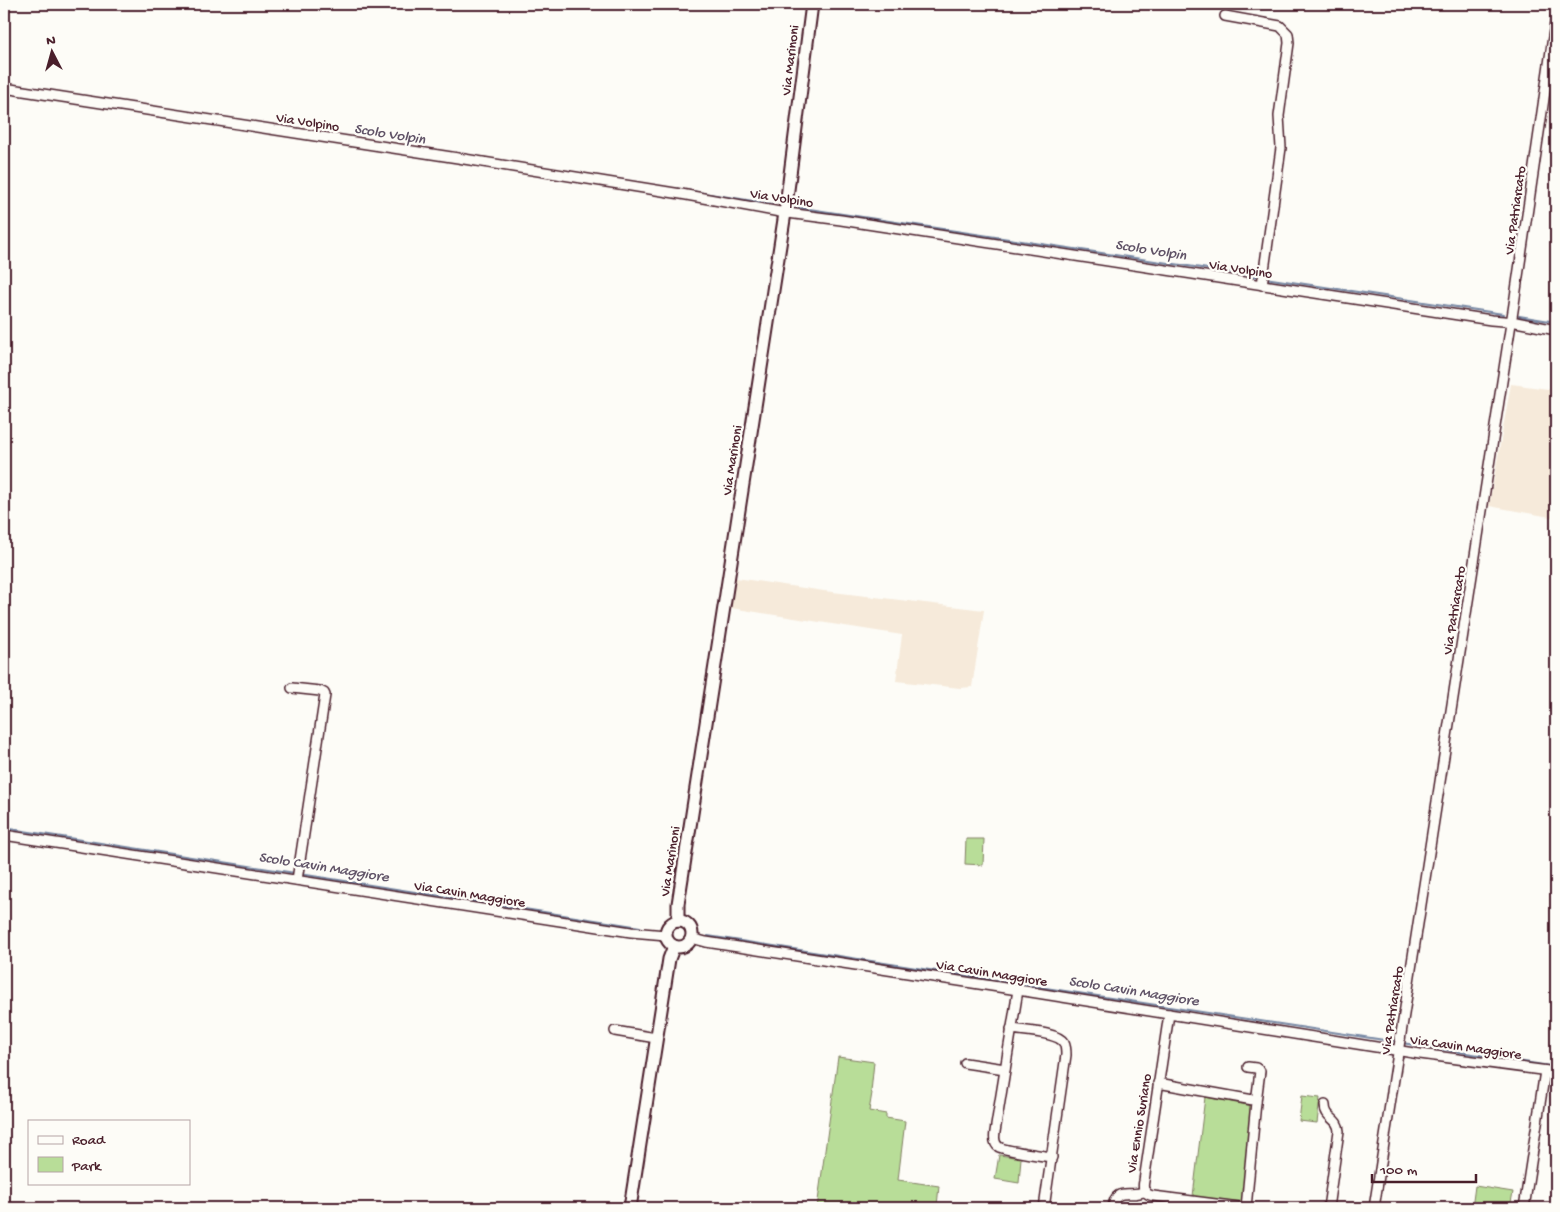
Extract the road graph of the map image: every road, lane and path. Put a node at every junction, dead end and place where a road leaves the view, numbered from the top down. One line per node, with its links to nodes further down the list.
1 (812, 4): 5 (main road, Via Marinoni)
2 (1225, 16): 6 (street)
3 (1556, 16): 7 (street, Via Patriarcato)
4 (4, 88): 5 (street, Via Volpino)
5 (785, 213): 6 (street, Via Volpino); 12 (main road, Via Marinoni)
6 (1262, 280): 7 (street, Via Volpino)
7 (1512, 322): 8 (street, Via Volpino); 21 (street, Via Patriarcato)
8 (1556, 330)
9 (292, 688): 11 (street)
10 (4, 835): 11 (street, Via Cavin Maggiore)
11 (298, 875): 13 (street, Via Cavin Maggiore)
12 (678, 921): 13 (main road); 14 (main road)
13 (666, 935): 15 (main road)
14 (691, 938): 15 (main road); 16 (street, Via Cavin Maggiore)
15 (674, 946): 20 (main road)
16 (1018, 990): 17 (street, Via Cavin Maggiore); 18 (street)
17 (1169, 1014): 21 (street, Via Cavin Maggiore); 27 (street, Via Ennio Suriano)
18 (1011, 1030): 24 (street); 30 (street)
19 (615, 1031): 20 (street)
20 (656, 1038): 32 (main road)
21 (1399, 1045): 25 (street, Via Cavin Maggiore); 37 (street, Via Patriarcato)
22 (965, 1063): 24 (street)
23 (1248, 1067): 28 (street)
24 (1005, 1069): 30 (street)
25 (1545, 1070): 26 (street, Via Cavin Maggiore); 38 (street)
26 (1556, 1072)
27 (1158, 1083): 28 (street); 31 (street, Via Ennio Suriano)
28 (1256, 1102): 35 (street)
29 (1326, 1105): 36 (street)
30 (1052, 1157): 33 (street)
31 (1145, 1192): 34 (street); 35 (street, Via Ennio Suriano)
32 (630, 1208)
33 (1044, 1208)
34 (1113, 1208)
35 (1247, 1208)
36 (1328, 1208)
37 (1374, 1208)
38 (1524, 1208)

